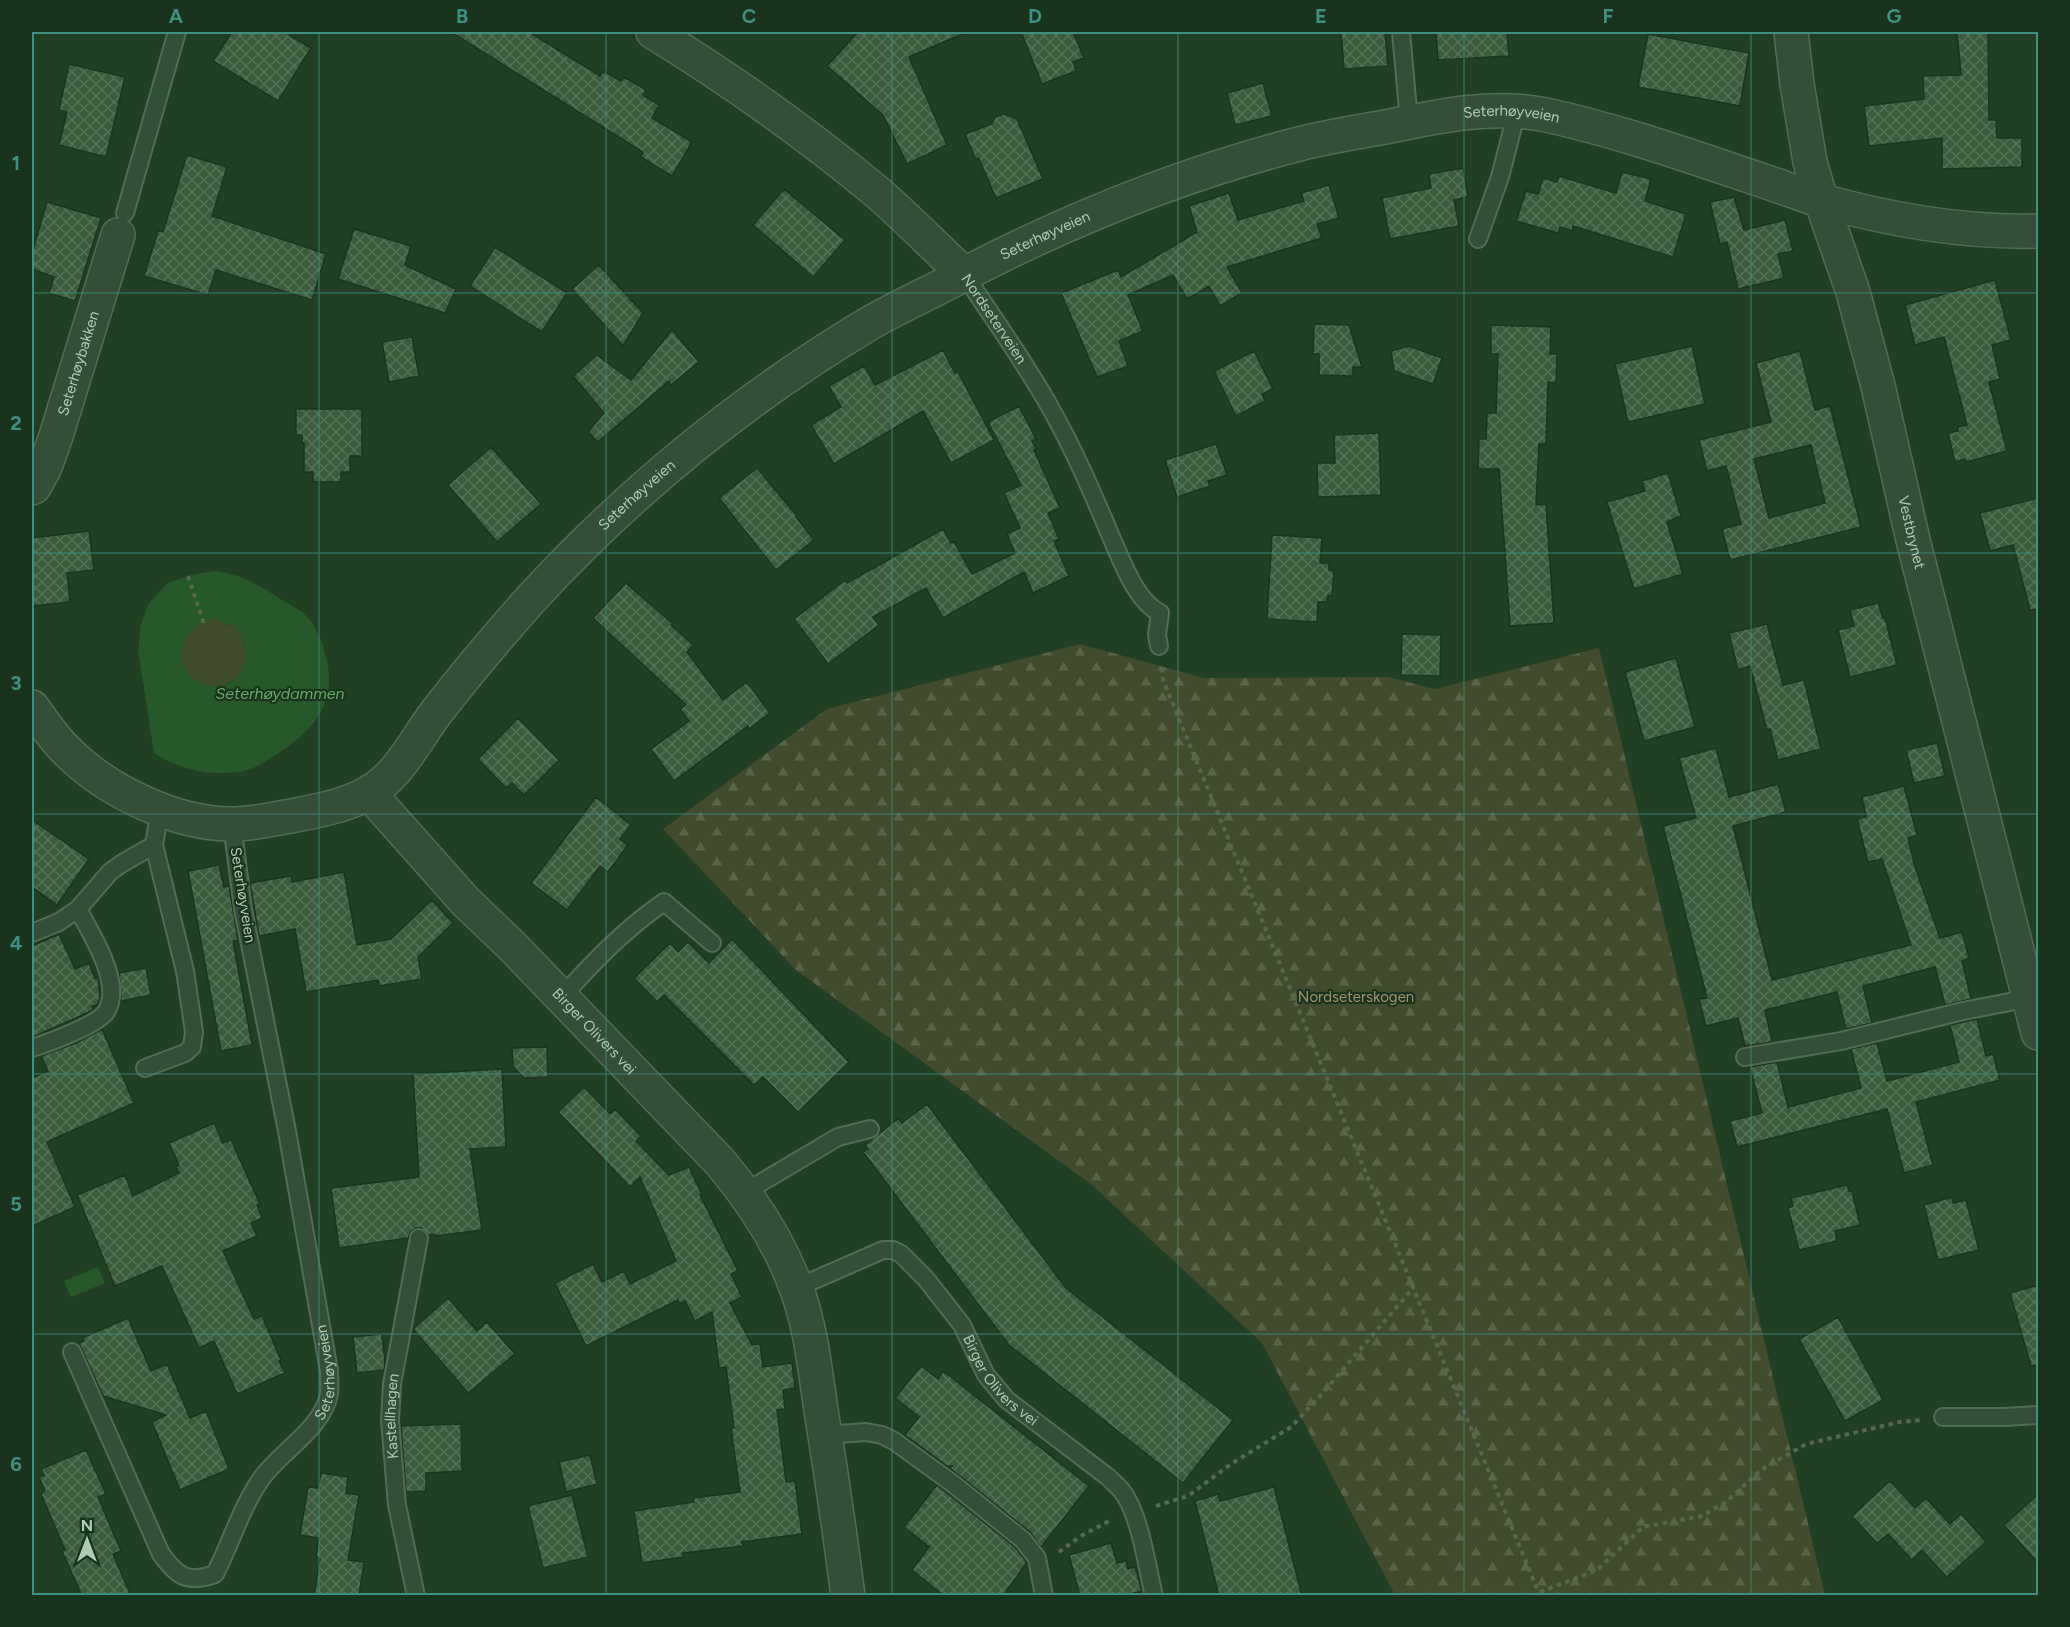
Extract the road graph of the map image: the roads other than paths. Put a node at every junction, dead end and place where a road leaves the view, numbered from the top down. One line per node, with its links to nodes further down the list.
1 (177, 32): 8 (lane, Seterhøybakken)
2 (653, 32): 11 (street, Nordseterveien)
3 (1401, 32): 6 (lane)
4 (1791, 32): 7 (street, Vestbrynet)
5 (1518, 111): 6 (street, Seterhøyveien); 7 (street, Seterhøyveien); 10 (lane)
6 (1409, 122): 11 (street, Seterhøyveien)
7 (1821, 200): 9 (street, Seterhøyveien); 23 (street, Vestbrynet)
8 (122, 224): 12 (street, Seterhøybakken)
9 (2038, 231)
10 (1478, 239)
11 (964, 274): 13 (lane, Nordseterveien); 15 (street, Seterhøyveien)
12 (32, 488)
13 (1159, 646)
14 (32, 707): 16 (street, Seterhøyveien)
15 (369, 793): 17 (street, Seterhøyveien); 22 (street, Birger Olivers vei)
16 (160, 810): 17 (street, Seterhøyveien); 18 (lane)
17 (232, 824): 32 (lane, Seterhøyveien)
18 (154, 845): 19 (lane); 27 (lane)
19 (78, 909): 20 (lane); 25 (lane)
20 (32, 933)
21 (712, 943): 22 (lane)
22 (562, 997): 29 (street, Birger Olivers vei)
23 (2030, 998): 24 (street, Vestbrynet); 26 (lane)
24 (2038, 1034)
25 (32, 1048)
26 (1745, 1057)
27 (145, 1068)
28 (870, 1129): 29 (lane)
29 (745, 1192): 31 (street, Birger Olivers vei)
30 (419, 1238): 36 (lane, Kastellhagen)
31 (796, 1288): 35 (street, Birger Olivers vei); 39 (lane, Birger Olivers vei)
32 (72, 1353)
33 (2038, 1415): 34 (lane)
34 (1943, 1417)
35 (825, 1435): 37 (street, Birger Olivers vei); 38 (lane)
36 (416, 1596)
37 (848, 1596)
38 (1044, 1596)
39 (1154, 1596)

